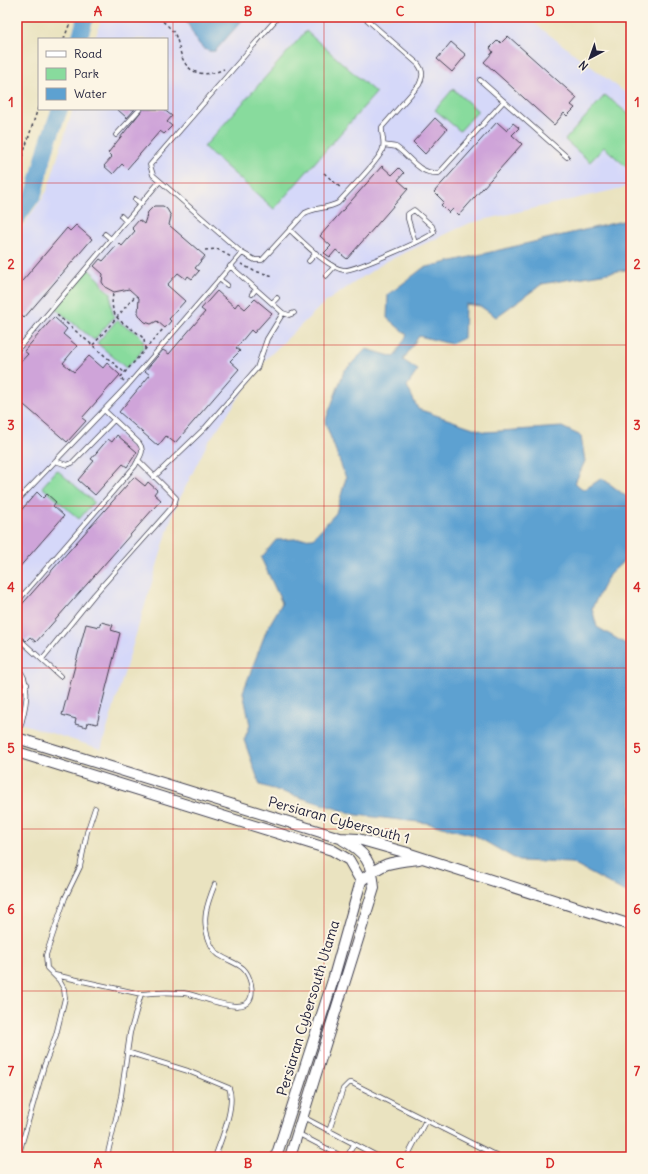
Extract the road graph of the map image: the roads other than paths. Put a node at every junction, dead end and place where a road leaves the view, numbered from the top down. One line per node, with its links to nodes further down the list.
1 (278, 17): 9 (lane)
2 (364, 17): 7 (lane)
3 (480, 80): 4 (lane)
4 (504, 101): 7 (lane); 8 (lane)
5 (139, 110): 6 (lane)
6 (116, 135)
7 (384, 145): 14 (lane)
8 (567, 157)
9 (160, 181): 11 (lane); 18 (lane)
10 (135, 199): 11 (lane)
11 (141, 204): 13 (lane)
12 (121, 216): 13 (lane)
13 (126, 221): 16 (lane)
14 (290, 230): 18 (lane); 19 (lane)
15 (105, 234): 16 (lane)
16 (111, 239): 32 (lane)
17 (415, 243): 17 (lane); 22 (lane)
18 (242, 252): 21 (lane)
19 (316, 252): 20 (lane); 22 (lane)
20 (309, 261)
21 (230, 266): 24 (lane); 26 (lane)
22 (334, 267): 23 (lane)
23 (326, 276)
24 (220, 279): 25 (lane); 33 (lane)
25 (227, 285)
26 (256, 289): 27 (lane); 29 (lane)
27 (252, 294)
28 (277, 298): 29 (lane)
29 (272, 303): 30 (lane)
30 (283, 313): 31 (lane); 37 (lane)
31 (294, 313)
32 (17, 350)
33 (104, 410): 34 (lane); 36 (lane)
34 (114, 420): 35 (lane); 36 (lane)
35 (138, 460): 37 (lane); 39 (lane)
36 (55, 461): 38 (lane)
37 (154, 477): 41 (lane)
38 (17, 501)
39 (17, 602)
40 (17, 637): 41 (lane)
41 (42, 659): 43 (lane)
42 (17, 667): 44 (lane)
43 (60, 676)
44 (27, 684): 45 (lane); 46 (lane)
45 (17, 695)
46 (17, 738): 49 (street, Persiaran Cybersouth 1)
47 (17, 752): 52 (street, Persiaran Cybersouth 1)
48 (95, 808): 55 (lane)
49 (340, 838): 50 (street, Persiaran Cybersouth 1); 51 (street)
50 (421, 858): 51 (street); 54 (street, Persiaran Cybersouth 1)
51 (373, 871): 52 (street); 58 (street, Persiaran Cybersouth Utama)
52 (361, 881): 66 (street, Persiaran Cybersouth Utama)
53 (215, 884): 56 (lane)
54 (631, 924)
55 (53, 974): 56 (lane); 63 (lane)
56 (141, 994): 57 (lane)
57 (127, 1052): 64 (lane); 65 (lane)
58 (303, 1117): 60 (lane); 61 (street, Persiaran Cybersouth Utama)
59 (426, 1120): 60 (lane); 71 (lane); 72 (lane)
60 (329, 1131): 62 (lane)
61 (298, 1133): 67 (street, Persiaran Cybersouth Utama); 68 (lane)
62 (354, 1144): 69 (lane); 70 (lane)
63 (18, 1157)
64 (106, 1157)
65 (215, 1157)
66 (276, 1157)
67 (290, 1157)
68 (342, 1157)
69 (347, 1157)
70 (379, 1157)
71 (407, 1157)
72 (499, 1157)

